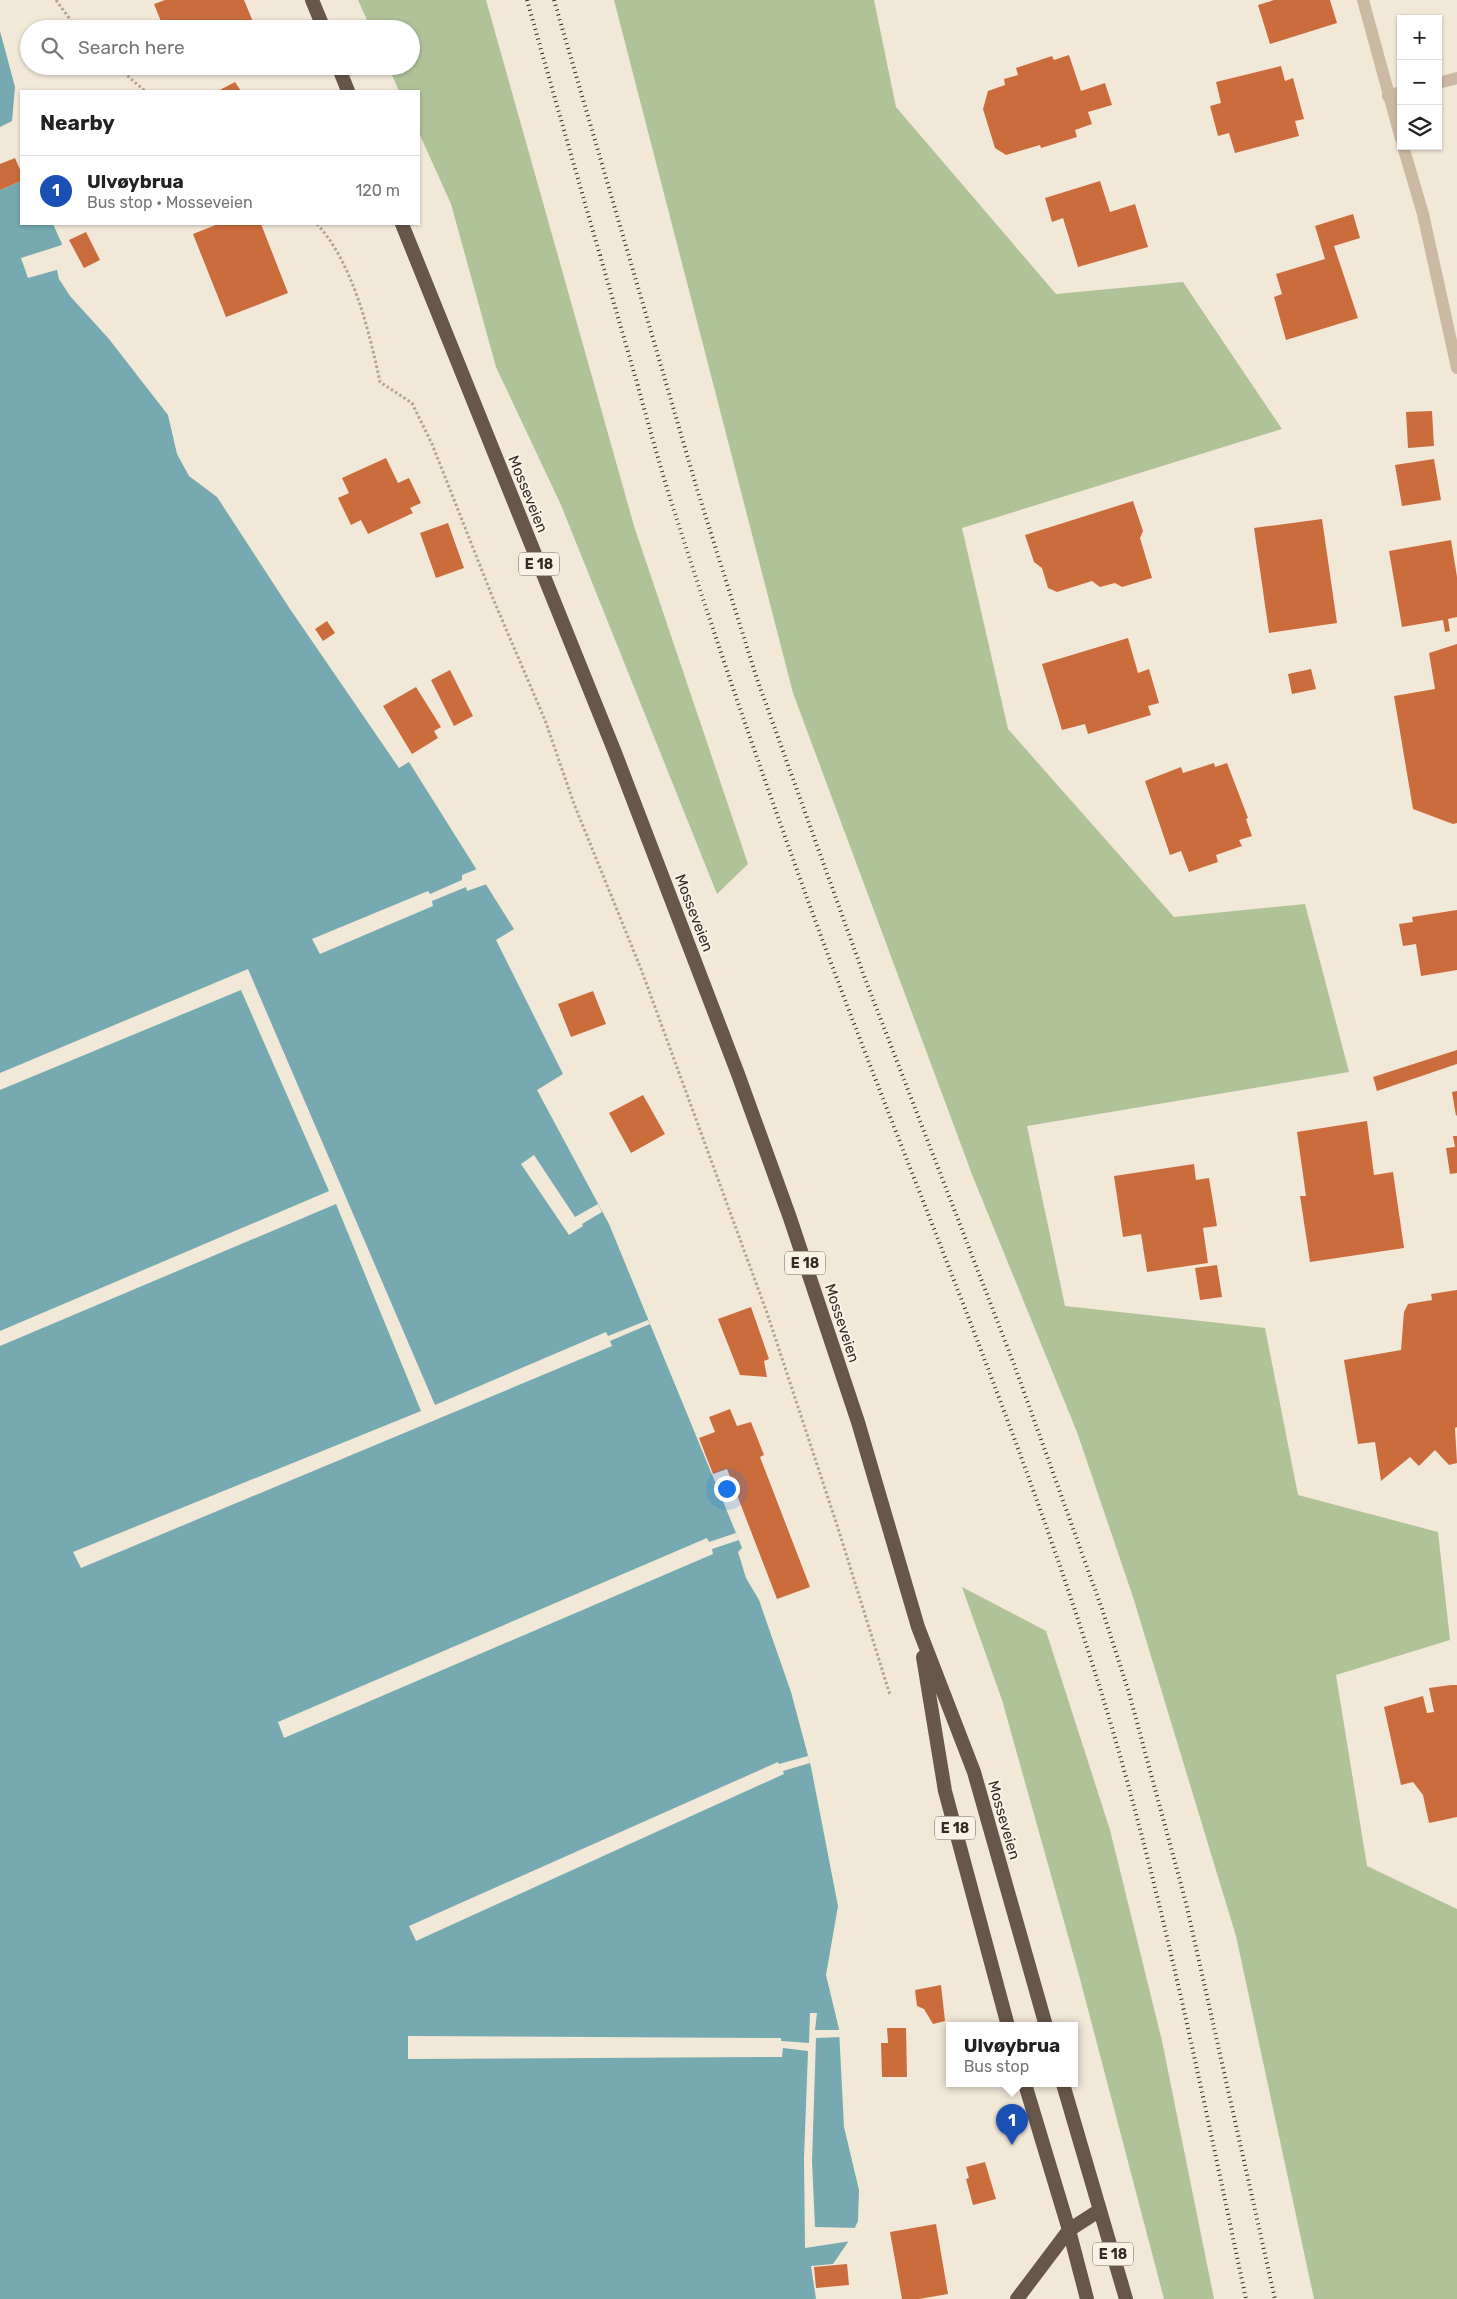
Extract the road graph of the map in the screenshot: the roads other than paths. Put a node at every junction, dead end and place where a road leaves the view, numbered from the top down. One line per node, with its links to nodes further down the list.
1 (312, 0): 3 (highway)
2 (1363, 0): 9 (street)
3 (320, 20)
4 (342, 75): 7 (highway)
5 (1457, 78): 6 (street)
6 (1442, 82)
7 (348, 90)
8 (1397, 93): 9 (street)
9 (1388, 96): 10 (street)
10 (1397, 126)
11 (1404, 150): 13 (street)
12 (402, 225): 14 (highway, Mosseveien / E 18)
13 (1457, 368)
14 (918, 1627): 15 (highway, Mosseveien / E 18); 16 (highway, Mosseveien / E 18)
15 (1007, 2022)
16 (1045, 2022)
17 (1026, 2087): 20 (highway, E 18)
18 (1063, 2087): 19 (highway, E 18)
19 (1100, 2210): 20 (highway); 23 (highway, E 18)
20 (1069, 2230): 21 (highway); 22 (highway, E 18)
21 (1017, 2299)
22 (1087, 2299)
23 (1126, 2299)

